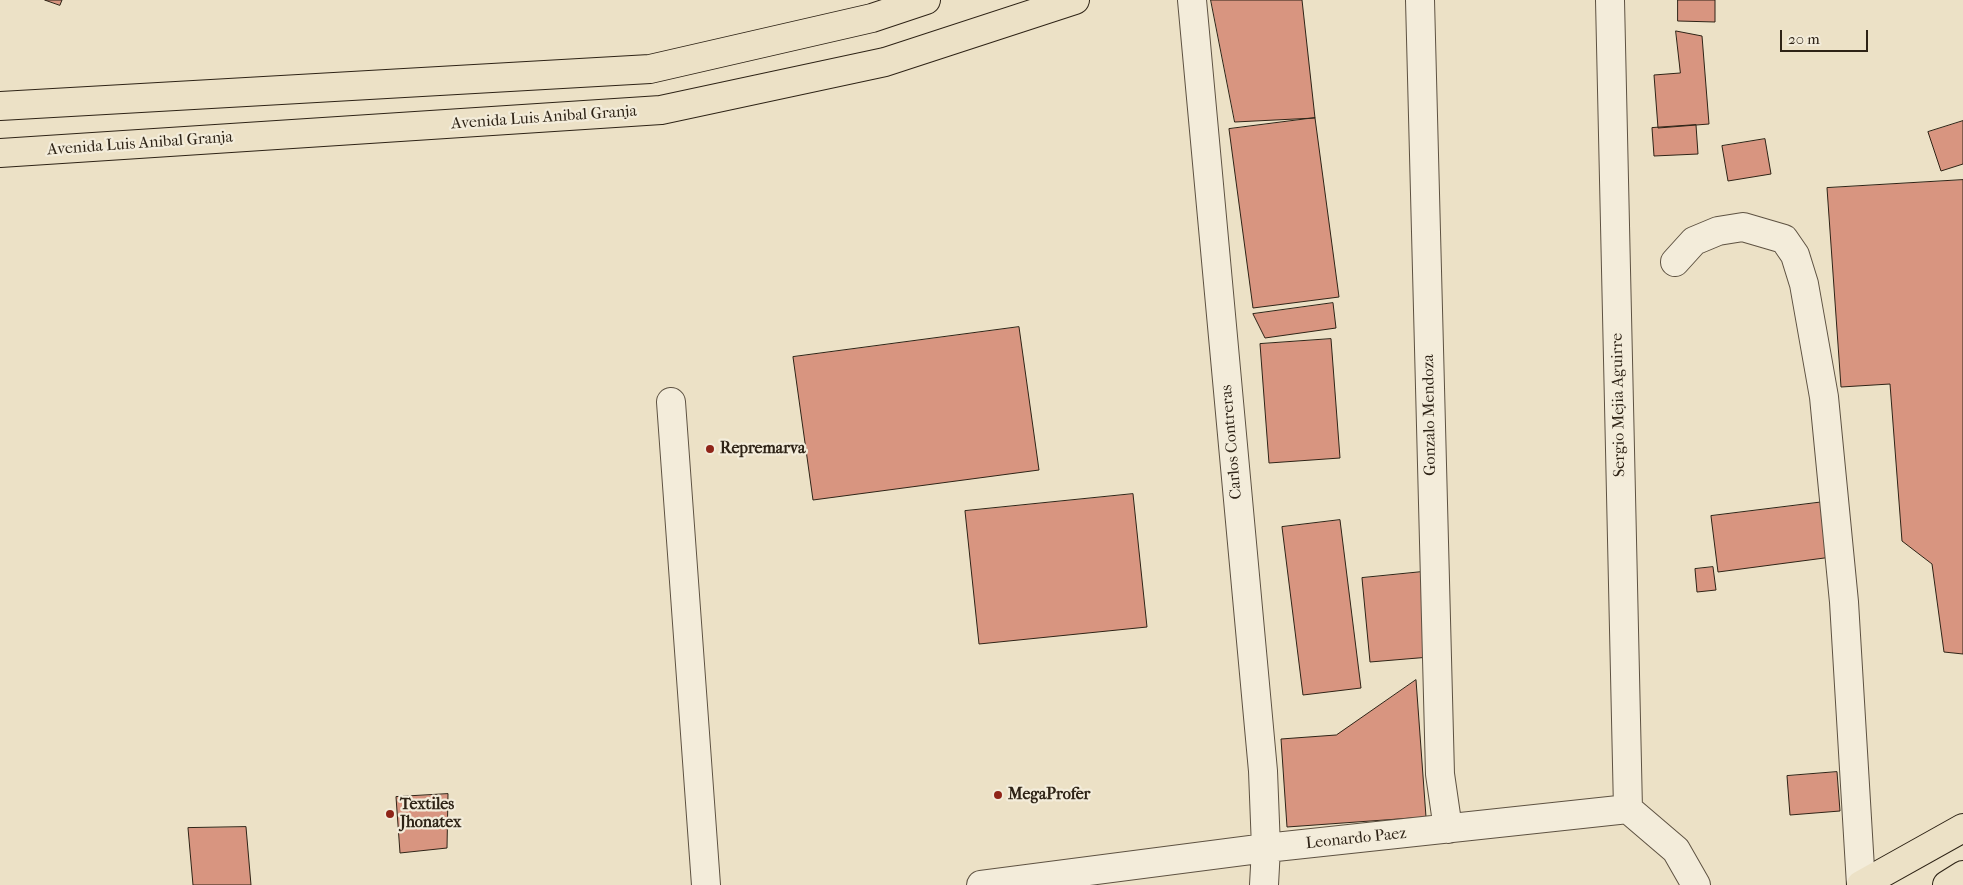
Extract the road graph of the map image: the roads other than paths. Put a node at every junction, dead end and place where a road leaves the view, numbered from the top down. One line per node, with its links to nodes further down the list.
1 (926, 0): 6 (main road)
2 (1075, 0): 7 (main road, Avenida Luis Anibal Granja)
3 (1192, 0): 13 (street, Carlos Contreras)
4 (1420, 0): 12 (street, Gonzalo Mendoza)
5 (1610, 0): 10 (street, Sergio Mejia Aguirre)
6 (0, 106)
7 (0, 153)
8 (1675, 262): 19 (street)
9 (671, 402): 15 (street)
10 (1628, 809): 12 (street, Leonardo Paez); 18 (street)
11 (1963, 828): 19 (main road)
12 (1448, 829): 13 (street, Leonardo Paez)
13 (1266, 848): 16 (street, Leonardo Paez); 17 (street, Carlos Contreras)
14 (1963, 875): 20 (main road)
15 (706, 885)
16 (981, 885)
17 (1264, 885)
18 (1696, 885)
19 (1861, 885)
20 (1947, 885)

